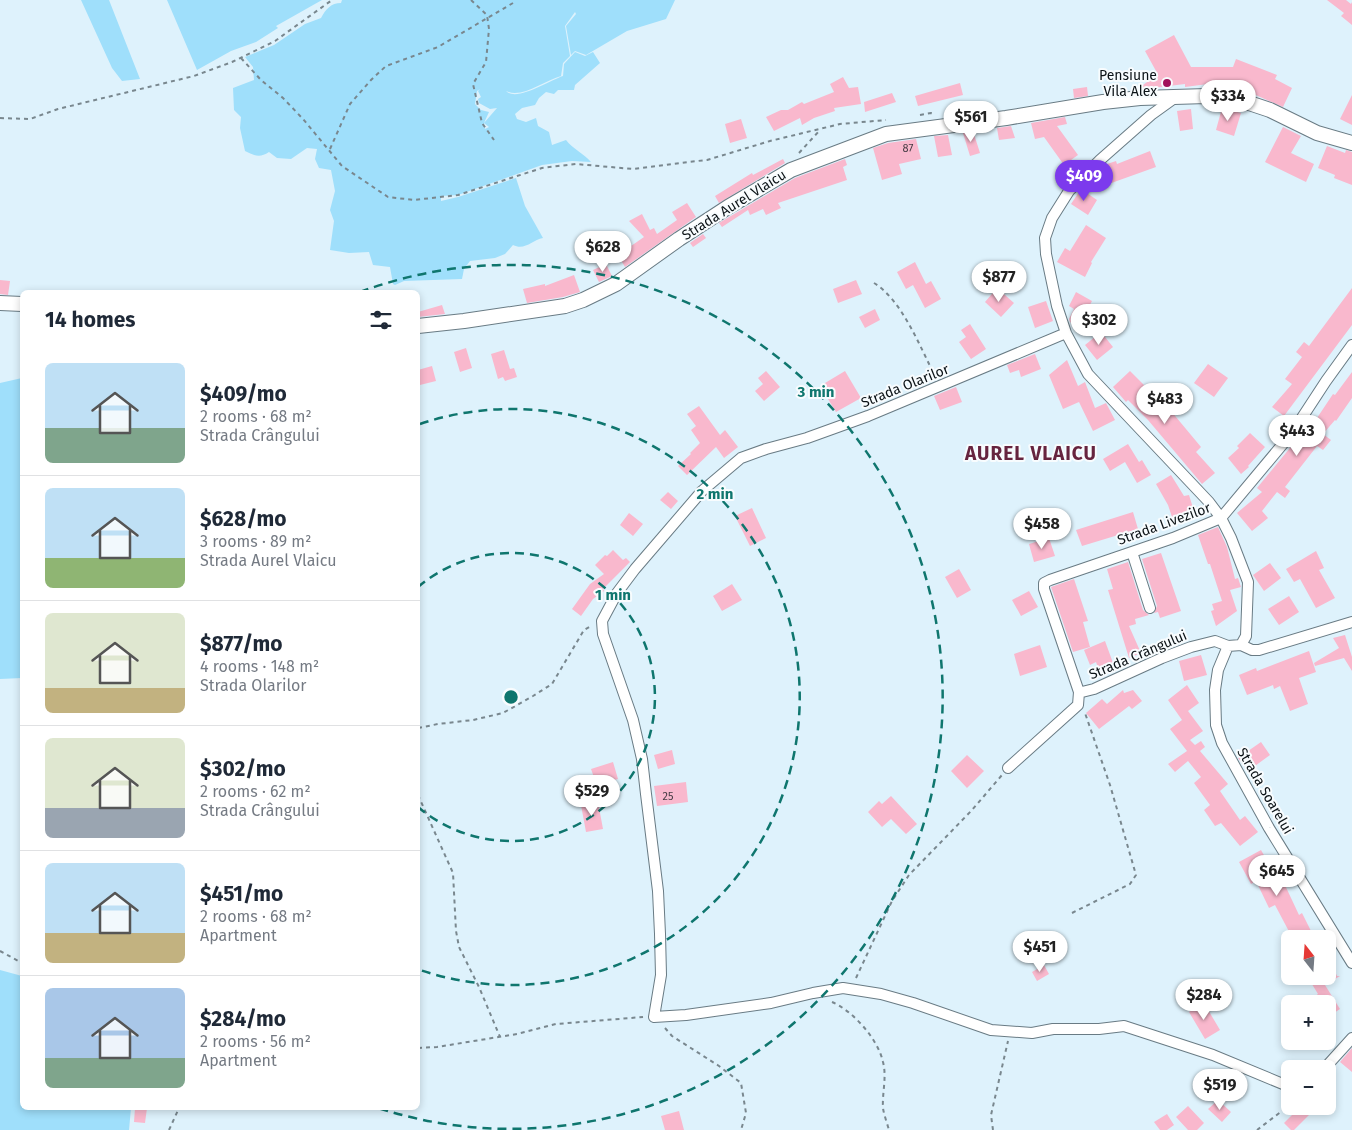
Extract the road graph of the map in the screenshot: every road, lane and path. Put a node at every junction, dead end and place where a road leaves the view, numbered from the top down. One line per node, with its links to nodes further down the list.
1 (332, 0): 5 (path)
2 (471, 0): 4 (path)
3 (513, 3): 4 (path)
4 (488, 18): 10 (path); 12 (path)
5 (241, 58): 7 (path); 12 (path)
6 (1176, 97): 11 (street, Strada Aurel Vlaicu); 17 (street, Strada Aurel Vlaicu); 18 (street)
7 (0, 118)
8 (892, 120): 9 (path)
9 (820, 130): 12 (path); 13 (path)
10 (494, 140)
11 (1352, 143)
12 (330, 149)
13 (798, 154)
14 (874, 283): 20 (path)
15 (0, 303): 16 (street)
16 (20, 304)
17 (420, 326)
18 (1066, 333): 20 (street, Strada Olarilor); 21 (street)
19 (1352, 345): 21 (street, Strada Livezilor)
20 (940, 386): 24 (street, Strada Olarilor)
21 (1221, 518): 22 (street, Strada Livezilor); 26 (street)
22 (1132, 552): 23 (street); 28 (street, Strada Livezilor)
23 (1150, 608)
24 (602, 621): 29 (path); 38 (street)
25 (1352, 622): 26 (street, Strada Crângului)
26 (1242, 645): 27 (street, Strada Crângului)
27 (1228, 646): 28 (street, Strada Crângului); 35 (street, Strada Soarelui)
28 (1077, 690): 30 (street); 32 (path)
29 (420, 728)
30 (1008, 768): 36 (path)
31 (420, 799): 40 (path)
32 (1072, 913)
33 (0, 950): 34 (path)
34 (20, 962)
35 (1352, 963)
36 (843, 988): 37 (street); 39 (street)
37 (813, 993): 38 (street); 49 (path)
38 (654, 1016): 40 (path); 48 (path)
39 (1010, 1032): 44 (street); 50 (path)
40 (500, 1037): 42 (path)
41 (1352, 1038): 43 (street)
42 (420, 1048)
43 (1332, 1060)
44 (1281, 1083)
45 (178, 1110): 47 (path)
46 (1281, 1112): 51 (path)
47 (169, 1130)
48 (740, 1130)
49 (889, 1130)
50 (993, 1130)
51 (1257, 1130)

